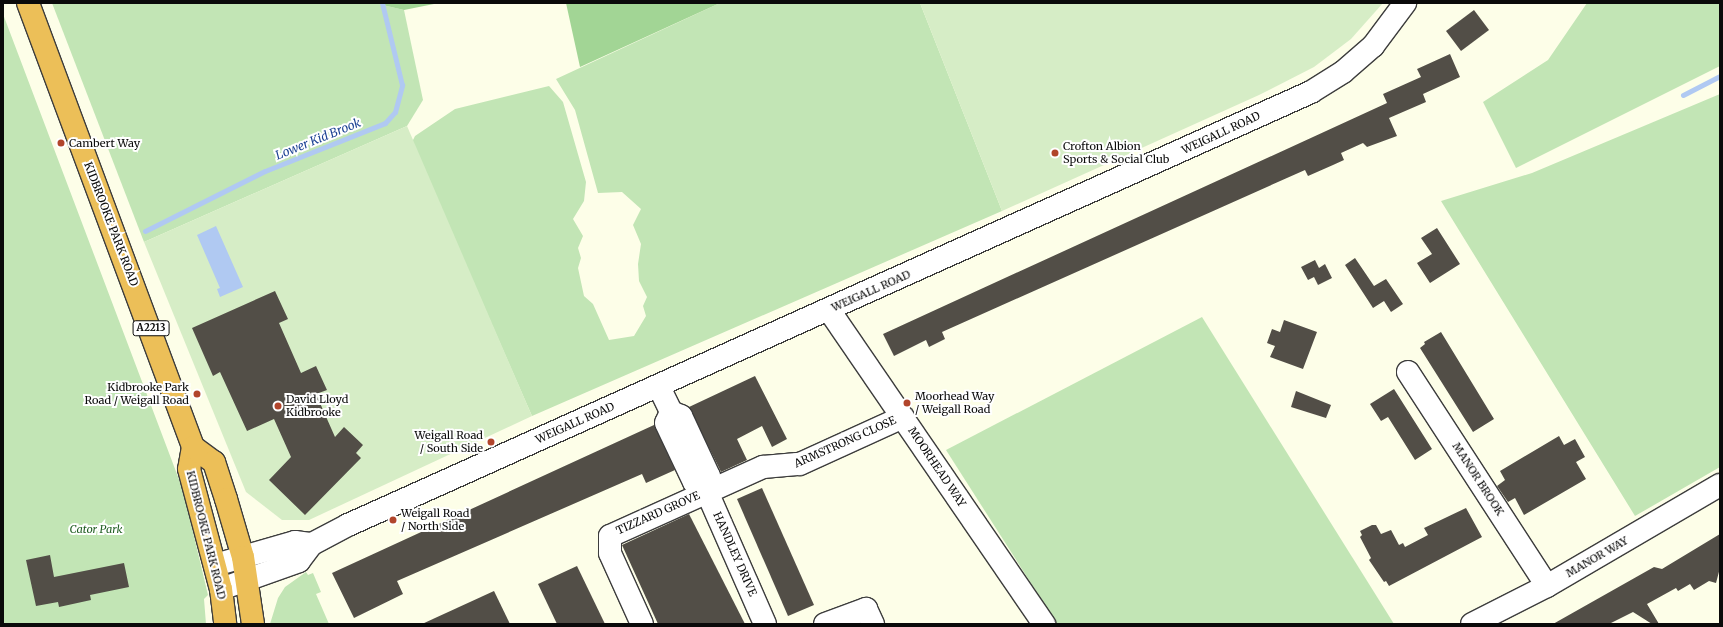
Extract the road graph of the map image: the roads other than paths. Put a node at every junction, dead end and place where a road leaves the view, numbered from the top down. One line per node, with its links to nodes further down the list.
1 (28, 3): 7 (highway, KIDBROOKE PARK ROAD / A2213)
2 (1405, 3): 3 (street, WEIGALL ROAD)
3 (829, 310): 5 (street, WEIGALL ROAD); 6 (street, MOORHEAD WAY)
4 (1408, 372): 14 (street, MANOR BROOK)
5 (659, 387): 9 (street, HANDLEY DRIVE); 10 (street, WEIGALL ROAD)
6 (903, 417): 9 (street, ARMSTRONG CLOSE); 22 (street, MOORHEAD WAY)
7 (193, 447): 11 (highway, KIDBROOKE PARK ROAD); 12 (highway, KIDBROOKE PARK ROAD)
8 (1720, 485): 14 (street, MANOR WAY)
9 (706, 488): 19 (street, TIZZARD GROVE); 20 (street, HANDLEY DRIVE)
10 (312, 544): 11 (street, WEIGALL ROAD); 13 (street)
11 (242, 558): 12 (street, WEIGALL ROAD); 13 (highway, KIDBROOKE PARK ROAD)
12 (215, 565): 15 (highway, KIDBROOKE PARK ROAD)
13 (247, 582): 15 (street); 18 (highway, KIDBROOKE PARK ROAD)
14 (1548, 586): 23 (street, MANOR WAY)
15 (221, 589): 17 (highway, KIDBROOKE PARK ROAD)
16 (869, 616): 21 (street)
17 (225, 624)
18 (253, 624)
19 (642, 624)
20 (766, 624)
21 (825, 624)
22 (1044, 624)
23 (1472, 624)

